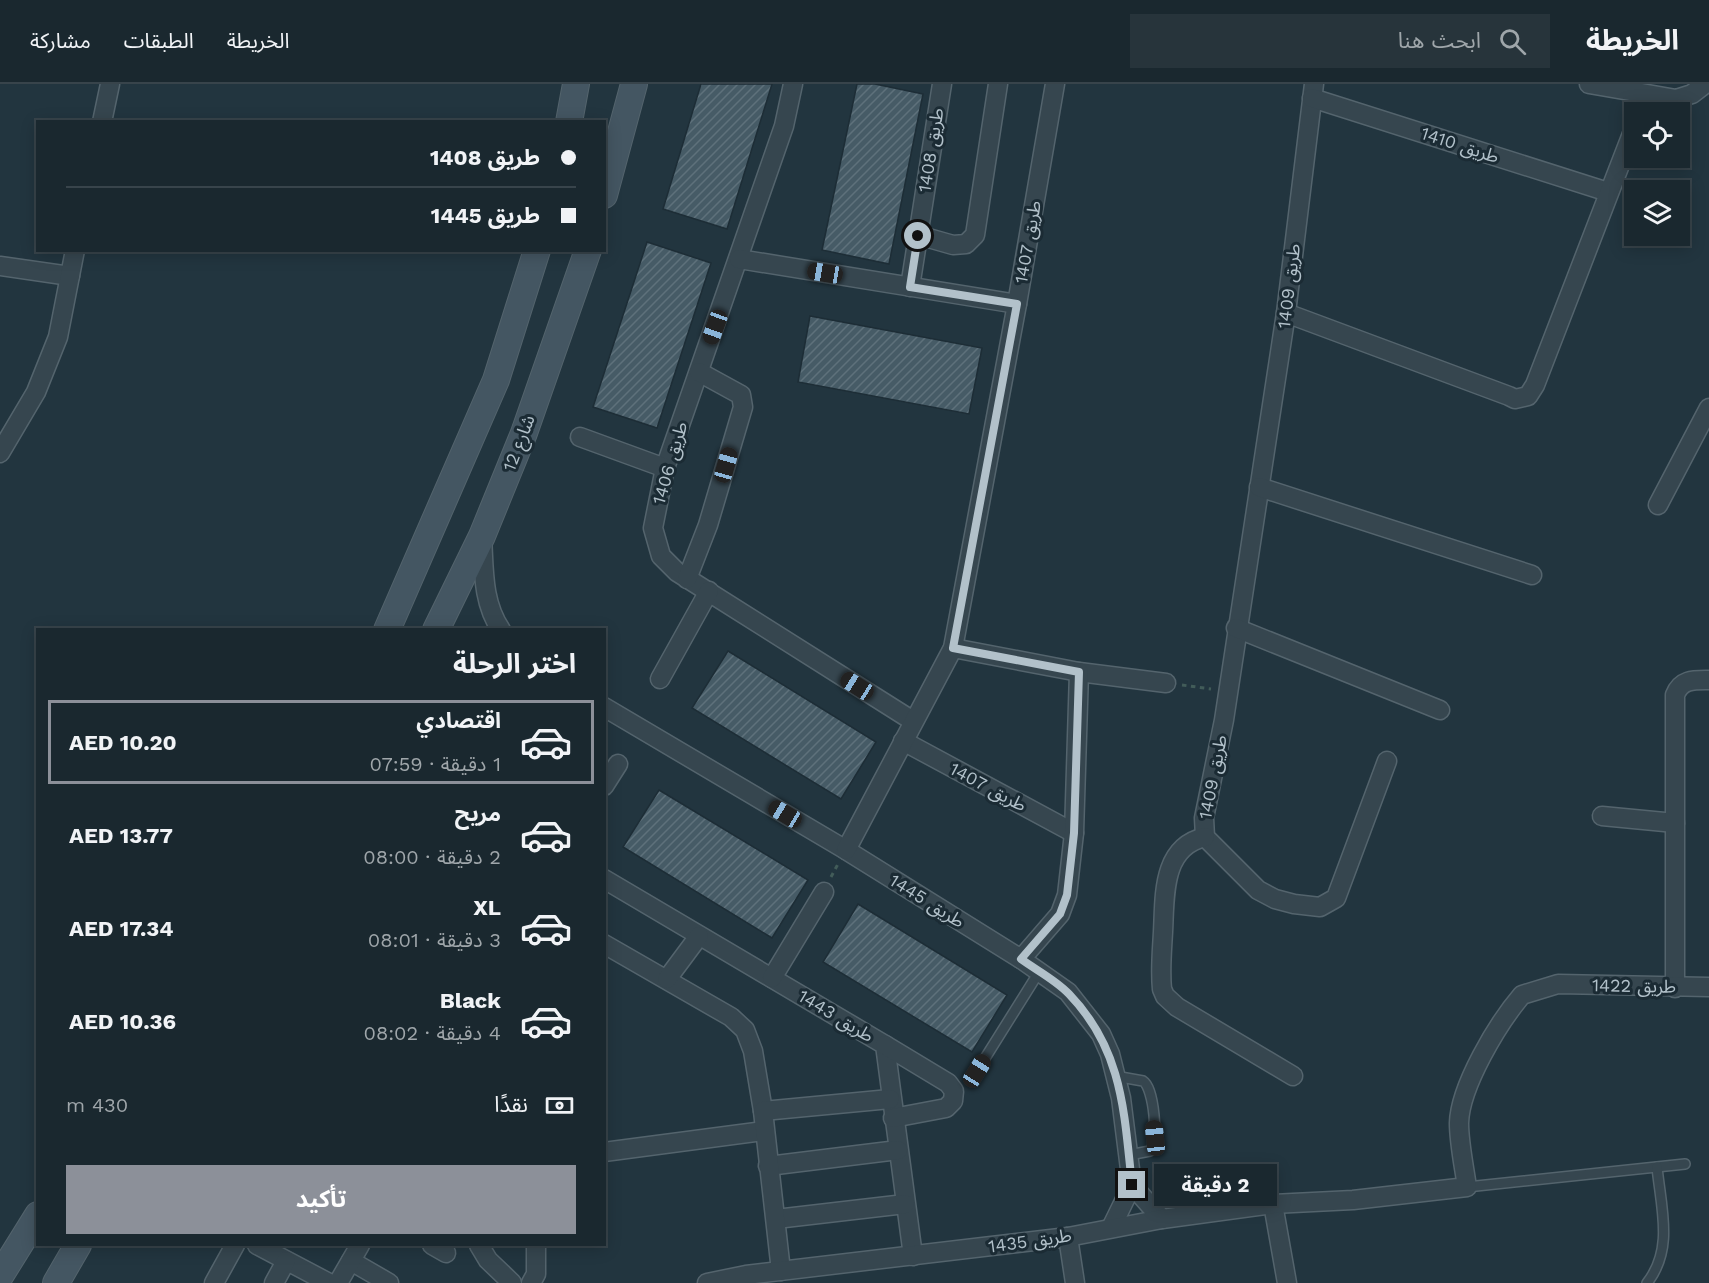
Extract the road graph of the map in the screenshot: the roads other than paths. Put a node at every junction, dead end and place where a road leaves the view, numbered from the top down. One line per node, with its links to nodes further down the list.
1 (110, 84): 13 (street)
2 (576, 84): 14 (street)
3 (634, 84): 16 (street)
4 (793, 84): 22 (street, طريق 1406)
5 (942, 84): 18 (street, طريق 1408)
6 (998, 84): 18 (street)
7 (1055, 84): 26 (street, طريق 1407)
8 (1589, 84): 11 (street)
9 (1705, 84): 12 (street)
10 (1313, 91): 17 (street, طريق 1410); 27 (street, طريق 1409)
11 (1638, 102)
12 (1657, 102)
13 (102, 120)
14 (569, 120)
15 (1624, 153): 17 (street)
16 (606, 188)
17 (1608, 192): 27 (street)
18 (918, 236): 25 (street, طريق 1408)
19 (75, 252): 24 (street)
20 (536, 252): 39 (street)
21 (587, 252): 35 (street, شارع 12)
22 (739, 259): 25 (street); 28 (street, طريق 1406)
23 (0, 266): 24 (street)
24 (70, 276): 31 (street)
25 (910, 287): 26 (street)
26 (1017, 304): 43 (street, طريق 1407)
27 (1286, 313): 33 (street, طريق 1409)
28 (699, 372): 32 (street, طريق 1406); 37 (street)
29 (1709, 408): 34 (street)
30 (580, 437): 32 (street)
31 (0, 453)
32 (665, 468): 37 (street, طريق 1406)
33 (1259, 487): 36 (street); 42 (street, طريق 1409)
34 (1659, 504)
35 (482, 536): 40 (street, شارع 12); 41 (street)
36 (1532, 575)
37 (687, 579): 38 (street, طريق 1406)
38 (709, 591): 45 (street); 50 (street, طريق 1406)
39 (388, 628)
40 (437, 628)
41 (500, 628)
42 (1236, 628): 49 (street); 58 (street, طريق 1409)
43 (953, 648): 44 (street); 50 (street, طريق 1407)
44 (1079, 672): 47 (street); 57 (street)
45 (660, 679)
46 (1709, 680): 56 (street)
47 (1166, 683)
48 (606, 708): 59 (street, طريق 1445)
49 (1440, 710)
50 (913, 721): 51 (street, طريق 1407)
51 (903, 741): 57 (street, طريق 1407); 59 (street, طريق 1407)
52 (1387, 761): 58 (street, طريق 1409)
53 (618, 764): 54 (street)
54 (606, 783)
55 (1602, 816): 56 (street)
56 (1675, 823): 69 (street)
57 (1074, 833): 64 (street)
58 (1205, 837): 73 (street)
59 (846, 850): 64 (street, طريق 1445)
60 (606, 880): 62 (street, طريق 1443)
61 (824, 892): 66 (street)
62 (699, 936): 66 (street, طريق 1443); 67 (street)
63 (606, 946): 67 (street)
64 (1021, 959): 65 (street, طريق 1445)
65 (1039, 972): 71 (lane); 72 (street, طريق 1445)
66 (772, 978): 70 (street, طريق 1443)
67 (667, 980): 75 (street)
68 (1709, 987): 69 (street, طريق 1422)
69 (1675, 988): 85 (street, طريق 1422)
70 (885, 1045): 74 (street, طريق 1443); 76 (street)
71 (977, 1071)
72 (1115, 1076): 80 (street, طريق 1445); 80 (lane)
73 (1293, 1076)
74 (891, 1099): 75 (street); 76 (street, طريق 1443)
75 (763, 1112): 77 (street)
76 (893, 1118): 78 (street, طريق 1443)
77 (764, 1131): 79 (street); 82 (street)
78 (898, 1150): 82 (street); 86 (street, طريق 1443)
79 (606, 1152)
80 (1129, 1155): 84 (street, طريق 1445)
81 (1685, 1164): 83 (lane)
82 (768, 1166): 89 (street)
83 (1657, 1167): 85 (lane); 114 (lane)
84 (1132, 1185): 90 (street); 91 (street)
85 (1467, 1187): 87 (street, طريق 1435)
86 (905, 1204): 89 (street); 99 (street, طريق 1443)
87 (1273, 1204): 90 (street, طريق 1435); 113 (street)
88 (36, 1218): 102 (street)
89 (776, 1219): 101 (street)
90 (1162, 1219): 91 (street, طريق 1435)
91 (1111, 1228): 92 (street, طريق 1435)
92 (1068, 1237): 99 (street, طريق 1435); 112 (street)
93 (77, 1246): 103 (street)
94 (234, 1246): 104 (street)
95 (259, 1246): 100 (street)
96 (480, 1246): 109 (street)
97 (536, 1246): 110 (street)
98 (356, 1253): 107 (street); 108 (street)
99 (913, 1256): 101 (street, طريق 1435)
100 (286, 1261): 105 (street); 106 (street)
101 (781, 1271): 111 (street, طريق 1435)
102 (0, 1276)
103 (56, 1283)
104 (214, 1283)
105 (274, 1283)
106 (329, 1283)
107 (338, 1283)
108 (389, 1283)
109 (512, 1283)
110 (531, 1283)
111 (707, 1283)
112 (1075, 1283)
113 (1287, 1283)
114 (1647, 1283)

